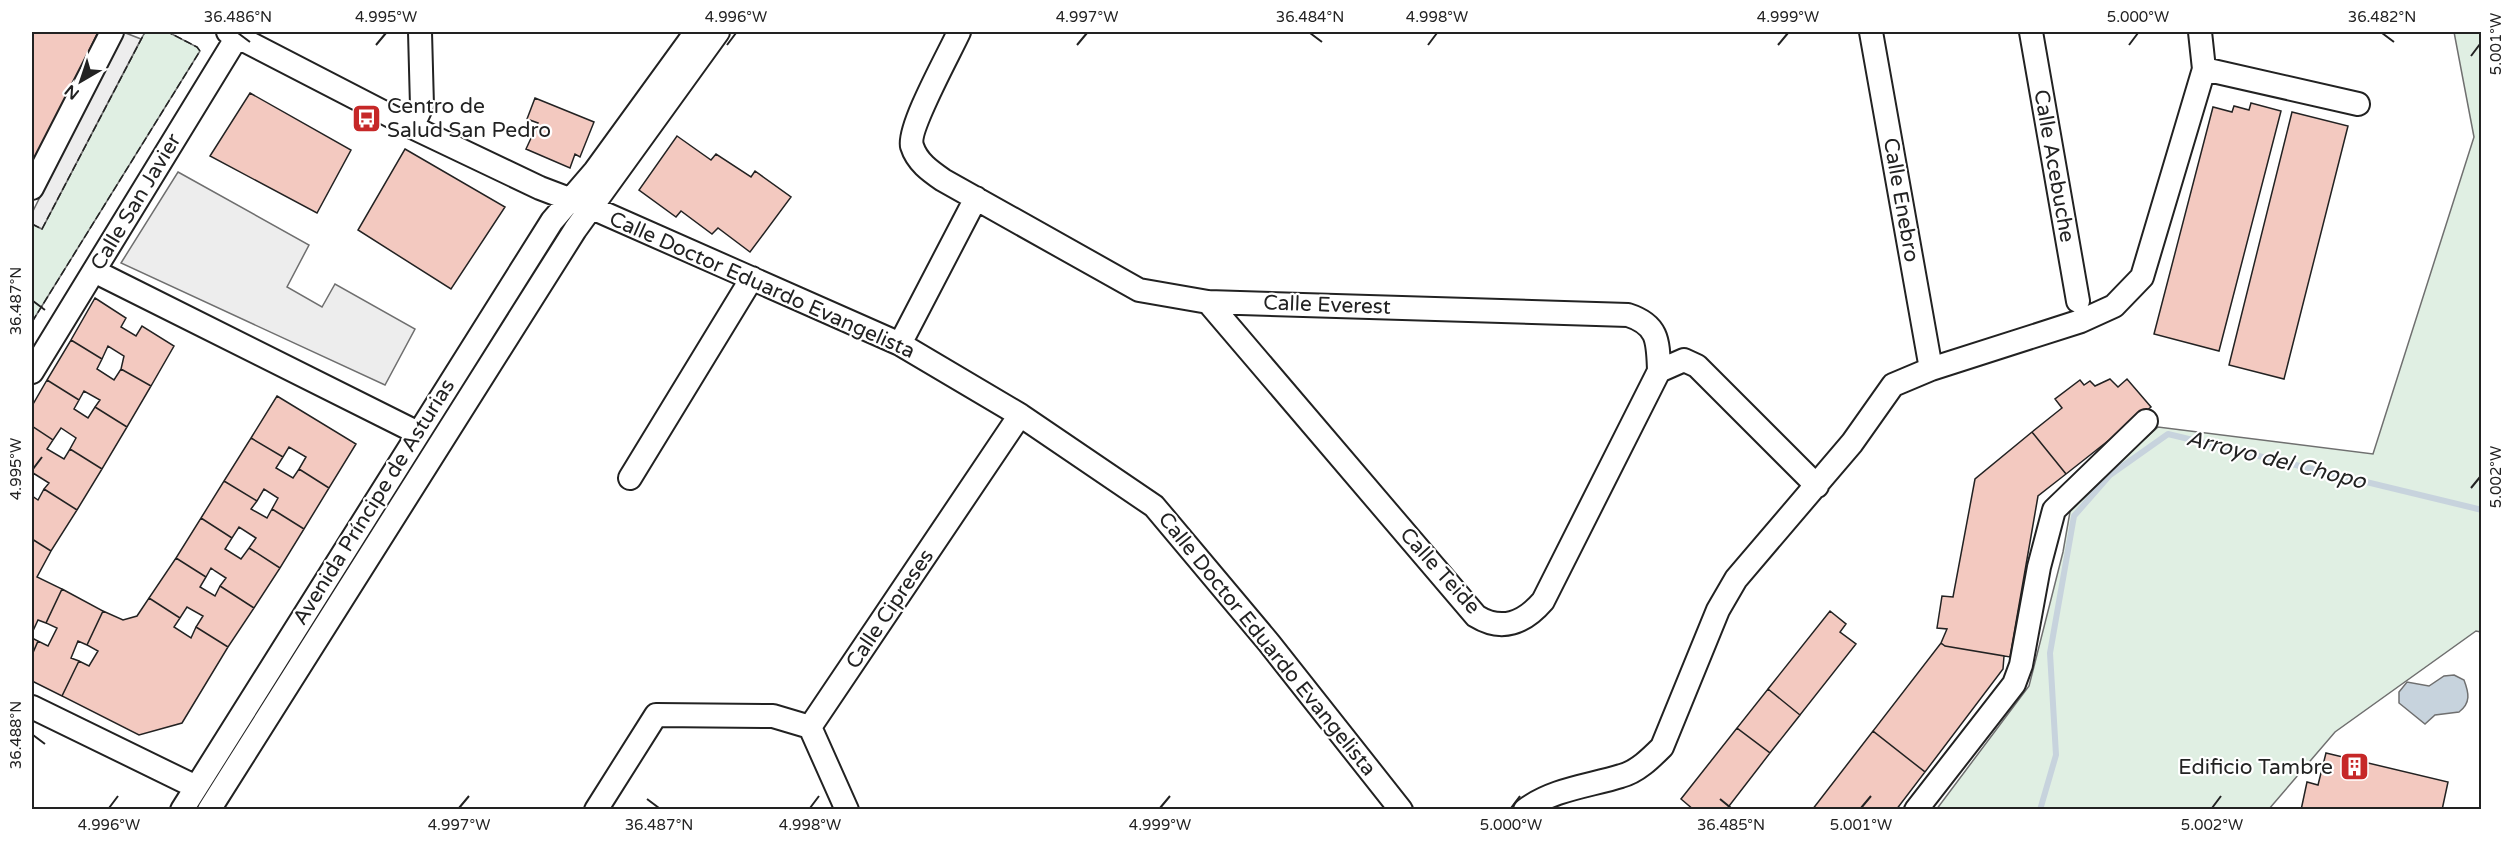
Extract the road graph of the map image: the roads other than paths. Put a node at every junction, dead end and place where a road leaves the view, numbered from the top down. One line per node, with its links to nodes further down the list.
1 (112, 32): 13 (street)
2 (420, 32): 12 (street)
3 (696, 32): 15 (street)
4 (718, 32): 15 (street)
5 (959, 32): 14 (street, Calle Everest)
6 (1871, 32): 21 (street, Calle Enebro)
7 (2031, 32): 18 (street, Calle Acebuche)
8 (2200, 32): 10 (street)
9 (235, 33): 12 (street, Calle Doctor Eduardo Evangelista); 16 (street, Calle San Javier)
10 (2204, 69): 11 (street); 21 (street)
11 (2358, 104)
12 (412, 127): 15 (street, Calle Doctor Eduardo Evangelista)
13 (33, 180)
14 (976, 198): 19 (street, Calle Everest); 20 (street)
15 (582, 204): 17 (street, Calle Doctor Eduardo Evangelista); 26 (street, Avenida Príncipe de Asturias); 33 (street)
16 (94, 271): 23 (street, Calle San Javier); 26 (street)
17 (752, 278): 20 (street, Calle Doctor Eduardo Evangelista); 27 (street)
18 (2078, 301)
19 (1208, 302): 22 (street, Calle Everest); 22 (street, Calle Teide)
20 (900, 344): 24 (street, Calle Doctor Eduardo Evangelista)
21 (1931, 369): 28 (street)
22 (1659, 371): 28 (street)
23 (32, 372)
24 (1020, 416): 30 (street, Calle Cipreses); 36 (street, Calle Doctor Eduardo Evangelista)
25 (2146, 421): 38 (street)
26 (417, 433): 31 (street, Avenida Príncipe de Asturias)
27 (630, 478)
28 (1817, 486): 37 (street)
29 (32, 707): 31 (street)
30 (810, 728): 34 (street); 35 (street)
31 (196, 787): 32 (street, Avenida Príncipe de Asturias)
32 (182, 810)
33 (209, 810)
34 (596, 810)
35 (847, 810)
36 (1401, 810)
37 (1525, 810)
38 (1916, 810)

